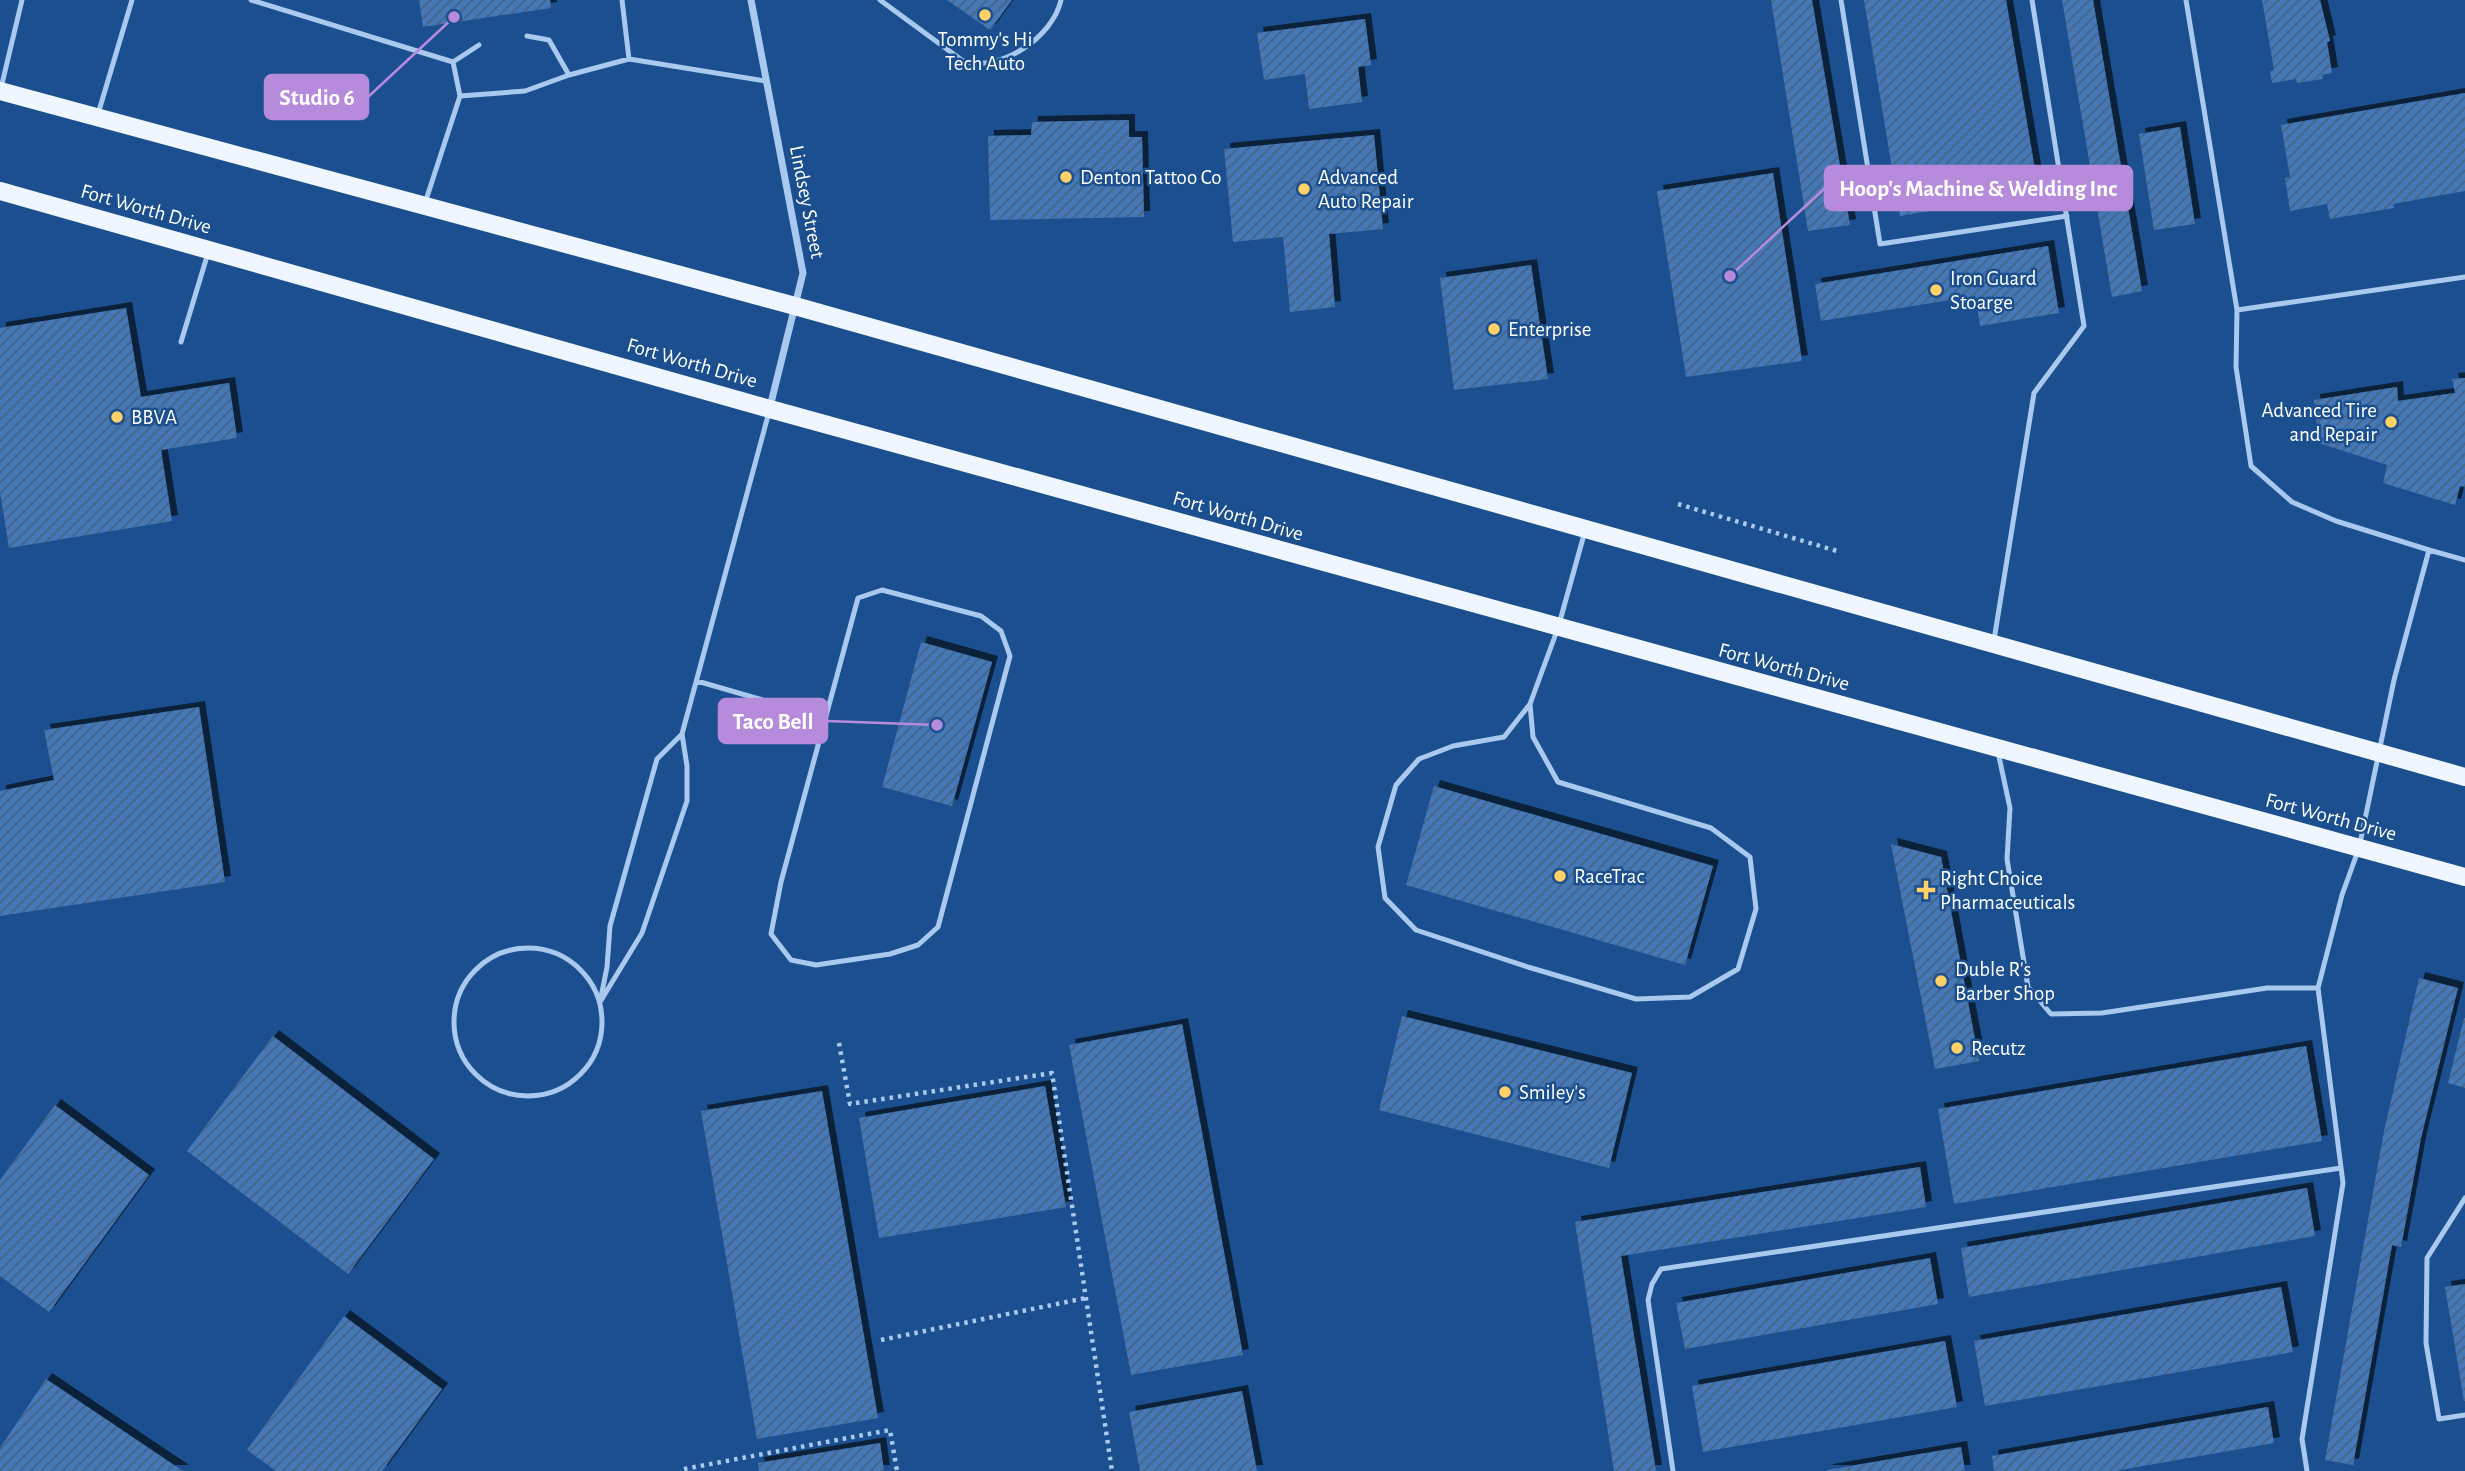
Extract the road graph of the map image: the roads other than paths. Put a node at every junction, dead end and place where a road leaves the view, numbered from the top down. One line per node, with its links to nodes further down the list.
1 (22, 0): 17 (lane)
2 (132, 0): 19 (lane)
3 (251, 0): 14 (lane)
4 (622, 0): 13 (lane)
5 (751, 0): 16 (street, Lindsey Street)
6 (880, 0): 7 (lane)
7 (1061, 0)
8 (1841, 0): 22 (lane)
9 (2032, 0): 22 (lane)
10 (2186, 0): 26 (lane)
11 (527, 36): 15 (lane)
12 (479, 45): 14 (lane)
13 (629, 59): 15 (lane); 16 (lane)
14 (453, 62): 18 (lane)
15 (569, 75): 18 (lane)
16 (766, 81): 25 (street, Lindsey Street)
17 (0, 91): 19 (main road)
18 (460, 96): 21 (lane)
19 (97, 117): 21 (main road)
20 (0, 191): 23 (main road, Fort Worth Drive)
21 (424, 206): 25 (main road)
22 (2067, 216): 33 (lane)
23 (209, 250): 27 (lane); 28 (main road, Fort Worth Drive)
24 (2465, 277): 26 (lane)
25 (795, 306): 28 (street, Lindsey Street); 29 (main road)
26 (2237, 310): 30 (lane)
27 (181, 342)
28 (770, 409): 32 (main road, Fort Worth Drive); 34 (lane)
29 (1586, 528): 32 (lane); 33 (main road)
30 (2430, 550): 31 (lane); 39 (lane)
31 (2465, 560)
32 (1558, 628): 35 (lane); 38 (main road, Fort Worth Drive)
33 (1994, 643): 39 (main road)
34 (697, 681): 36 (lane); 37 (lane)
35 (1530, 704): 35 (lane)
36 (825, 718): 36 (lane)
37 (682, 734): 44 (lane); 44 (lane)
38 (1997, 749): 41 (main road, Fort Worth Drive); 43 (lane)
39 (2379, 751): 40 (main road); 41 (lane)
40 (2465, 776)
41 (2359, 848): 42 (main road, Fort Worth Drive); 43 (lane)
42 (2465, 877)
43 (2318, 988): 45 (lane)
44 (600, 1002): 44 (lane)
45 (2341, 1168): 48 (lane); 49 (lane)
46 (2465, 1198): 47 (lane)
47 (2465, 1415)
48 (1673, 1471)
49 (2307, 1471)

